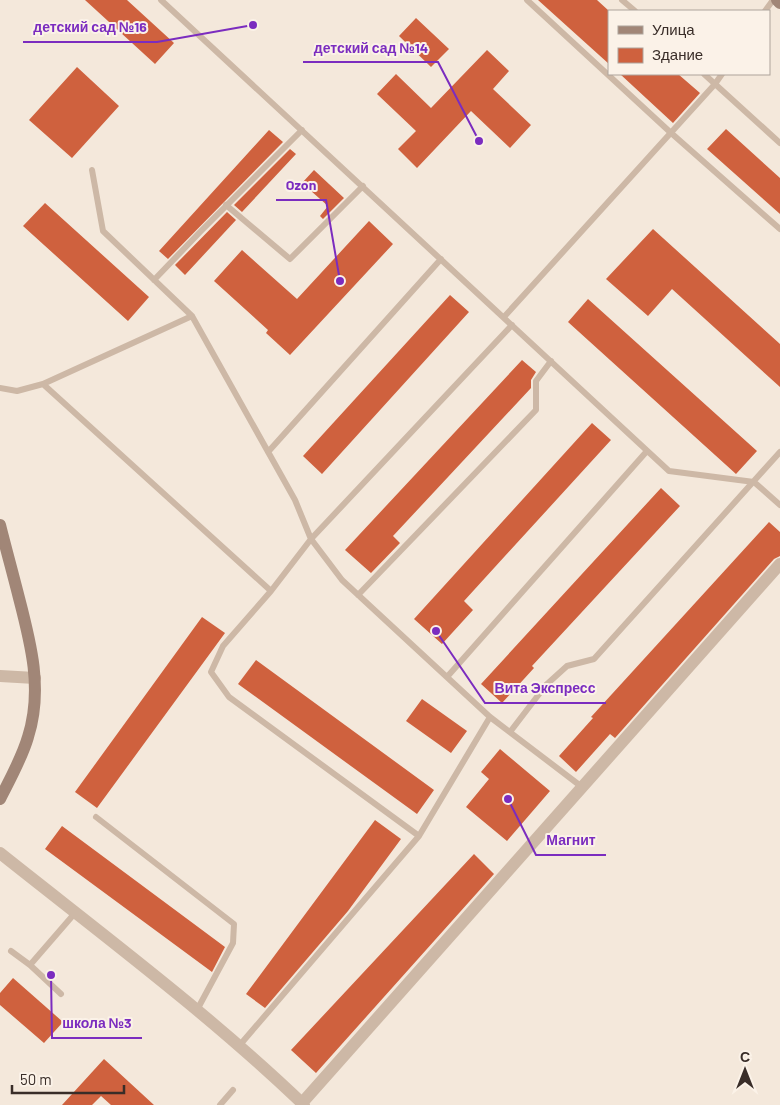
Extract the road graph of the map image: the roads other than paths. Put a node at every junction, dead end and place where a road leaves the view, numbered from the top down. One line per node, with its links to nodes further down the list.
1 (161, 0): 13 (lane)
2 (527, 0): 8 (lane)
3 (622, 0): 6 (lane)
4 (775, 0): 5 (street); 7 (lane)
5 (780, 3)
6 (634, 10)
7 (766, 10)
8 (608, 75)
9 (608, 75): 14 (lane)
10 (705, 75): 12 (lane)
11 (721, 75): 12 (lane)
12 (715, 84): 14 (lane); 15 (lane)
13 (302, 130): 17 (lane); 18 (lane)
14 (670, 132): 19 (lane); 23 (lane)
15 (780, 143)
16 (92, 170): 21 (lane)
17 (363, 186): 18 (lane); 20 (lane)
18 (226, 205): 21 (lane)
19 (780, 229)
20 (441, 260): 23 (lane); 28 (lane)
21 (154, 280): 22 (lane)
22 (192, 316): 26 (lane); 28 (lane)
23 (504, 317): 24 (lane)
24 (512, 325): 25 (lane); 34 (lane)
25 (551, 361): 29 (lane); 37 (lane)
26 (43, 384): 27 (lane); 36 (lane)
27 (0, 388)
28 (268, 452): 34 (lane)
29 (647, 452): 31 (lane); 39 (lane)
30 (780, 452): 31 (lane)
31 (754, 482): 32 (lane); 42 (lane)
32 (780, 505)
33 (0, 525): 40 (street)
34 (311, 539): 36 (lane); 37 (lane)
35 (780, 564): 43 (street)
36 (271, 591): 46 (lane)
37 (358, 595): 39 (lane)
38 (0, 676): 40 (street)
39 (447, 677): 41 (lane)
40 (35, 678): 44 (street)
41 (490, 717): 42 (lane); 46 (lane)
42 (510, 732): 43 (lane)
43 (582, 787): 55 (street)
44 (0, 799)
45 (96, 817): 52 (lane)
46 (419, 836): 53 (lane)
47 (0, 853): 48 (street)
48 (75, 913): 50 (lane); 52 (street)
49 (11, 951): 50 (lane)
50 (30, 965): 51 (lane)
51 (61, 994)
52 (197, 1010): 53 (street)
53 (239, 1046): 55 (street)
54 (233, 1090): 56 (lane)
55 (302, 1104)
56 (220, 1105)

